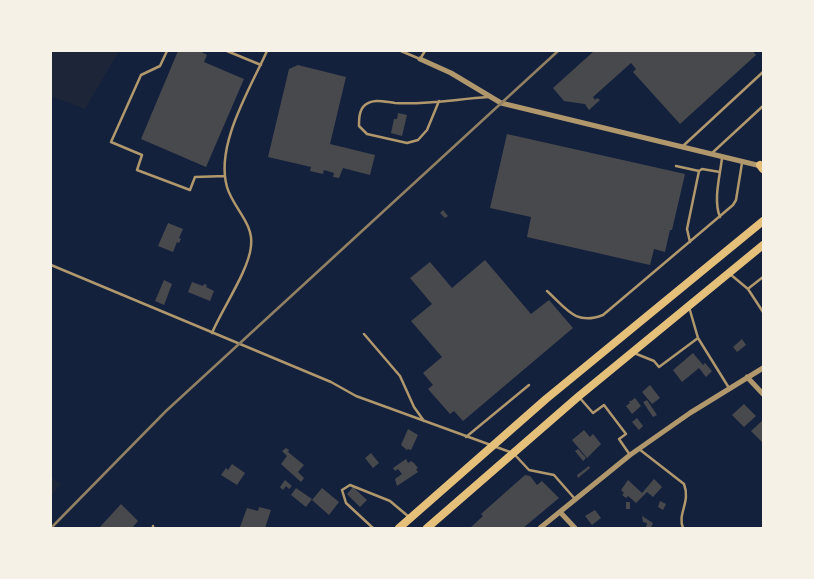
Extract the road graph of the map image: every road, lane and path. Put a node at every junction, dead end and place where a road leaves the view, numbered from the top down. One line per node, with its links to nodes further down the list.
1 (167, 51): 20 (lane)
2 (227, 51): 7 (lane)
3 (267, 51): 7 (lane)
4 (401, 51): 6 (lane)
5 (425, 51): 6 (lane)
6 (420, 59): 9 (street)
7 (261, 65): 20 (lane)
8 (763, 72): 12 (lane)
9 (492, 97): 10 (lane); 12 (street)
10 (439, 101): 10 (lane)
11 (763, 106): 13 (lane)
12 (682, 147): 13 (street)
13 (711, 154): 14 (street)
14 (723, 157): 15 (street); 19 (lane)
15 (742, 161): 17 (street); 21 (lane)
16 (676, 166): 18 (lane)
17 (762, 167)
18 (699, 171): 19 (lane); 23 (lane)
19 (720, 172): 21 (lane)
20 (225, 176): 32 (lane)
21 (720, 217): 23 (lane)
22 (763, 221): 44 (highway)
23 (690, 242): 29 (lane)
24 (763, 245): 26 (highway)
25 (51, 265): 32 (lane)
26 (728, 273): 28 (lane); 30 (highway)
27 (763, 277): 28 (lane)
28 (748, 289): 31 (lane)
29 (547, 290)
30 (688, 306): 34 (lane); 35 (highway)
31 (763, 312)
32 (212, 332): 42 (lane)
33 (364, 334): 42 (lane)
34 (698, 338): 35 (lane); 39 (lane)
35 (632, 352): 41 (highway)
36 (763, 368): 37 (street)
37 (747, 378): 39 (street); 40 (street)
38 (529, 384): 43 (lane)
39 (729, 388): 45 (street)
40 (763, 394)
41 (579, 396): 46 (highway); 47 (lane)
42 (425, 422): 43 (lane)
43 (466, 437): 44 (lane)
44 (492, 446): 46 (lane); 50 (highway)
45 (639, 449): 47 (street); 56 (lane)
46 (513, 453): 48 (lane); 53 (highway)
47 (630, 455): 48 (street)
48 (576, 499): 49 (street)
49 (560, 512): 54 (street); 55 (street)
50 (410, 518): 51 (lane); 52 (highway)
51 (373, 528)
52 (399, 528)
53 (427, 528)
54 (540, 528)
55 (575, 528)
56 (683, 528)

